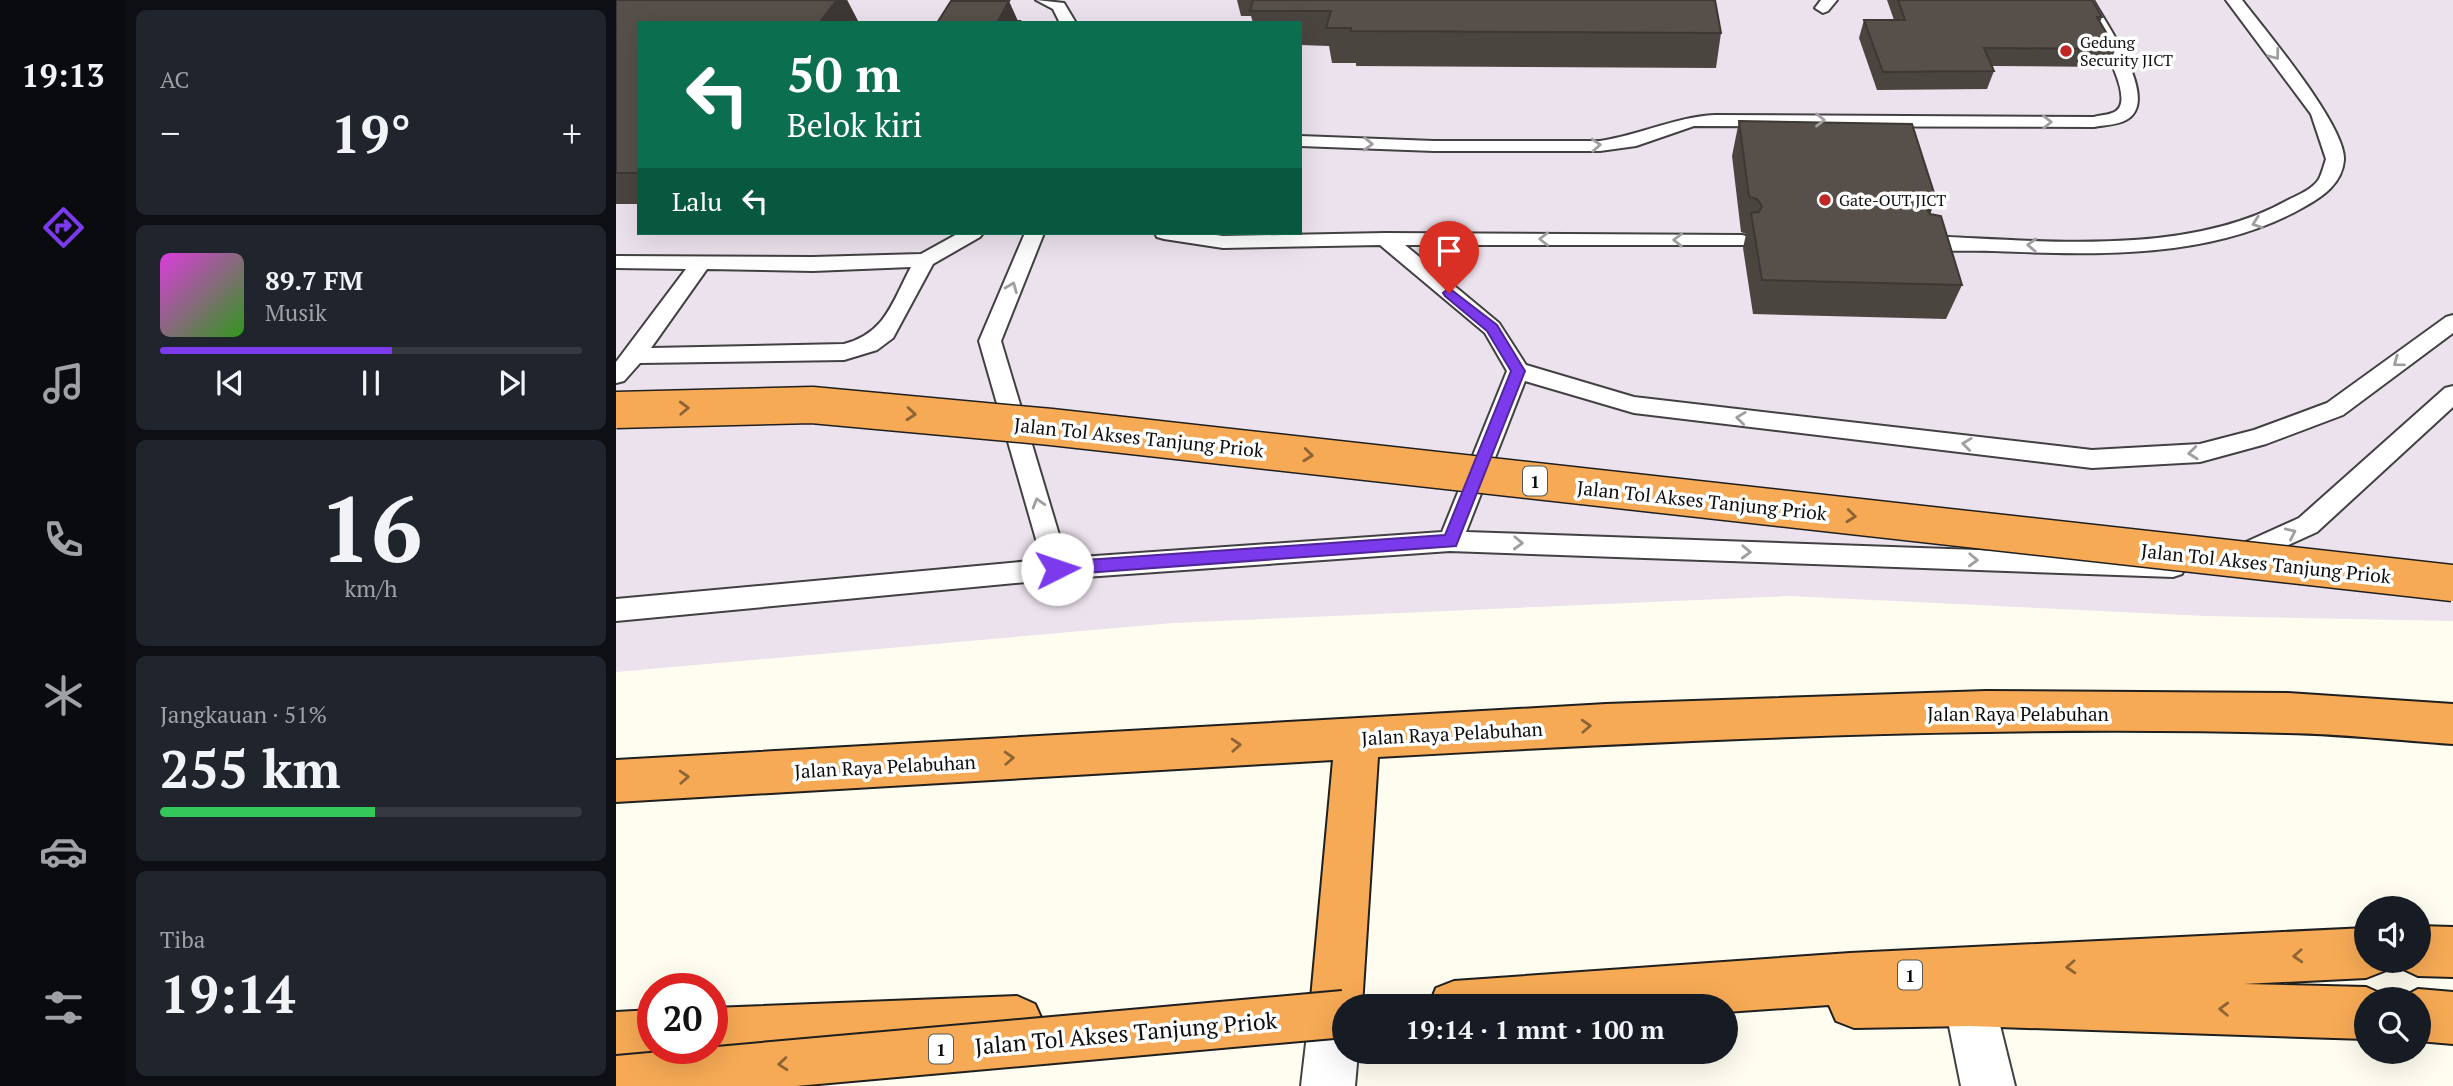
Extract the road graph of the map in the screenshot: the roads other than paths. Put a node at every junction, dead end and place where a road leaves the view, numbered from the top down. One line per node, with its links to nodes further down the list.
1 (1044, 0): 4 (lane)
2 (2085, 0): 5 (lane, one-way to 2)
3 (2234, 0): 11 (lane, one-way to 11)
4 (1067, 21)
5 (1302, 141)
6 (970, 235): 12 (lane)
7 (1033, 235): 22 (lane, one-way to 7)
8 (1177, 235): 9 (lane)
9 (1384, 239): 10 (lane, one-way to 9); 17 (lane)
10 (1742, 241)
11 (1924, 242)
12 (925, 261): 14 (lane); 16 (lane)
13 (616, 262): 14 (lane)
14 (701, 263): 16 (lane)
15 (2453, 322): 17 (lane, one-way to 17)
16 (634, 356): 18 (lane)
17 (1518, 371): 21 (lane)
18 (616, 375)
19 (2453, 394): 21 (lane, one-way to 19)
20 (616, 410): 23 (highway, Jalan Tol Akses Tanjung Priok / 1, one-way to 23, bridge)
21 (1450, 541): 22 (lane)
22 (1057, 569): 24 (lane)
23 (2453, 583)
24 (616, 610)
25 (2453, 702): 26 (highway, Jalan Raya Pelabuhan)
26 (2288, 713): 27 (highway, Jalan Raya Pelabuhan); 28 (highway, Jalan Raya Pelabuhan, one-way to 26)
27 (2453, 724)
28 (1357, 738): 29 (highway, Jalan Raya Pelabuhan, one-way to 28); 33 (highway)
29 (616, 781)
30 (2431, 951): 31 (highway)
31 (2453, 952)
32 (2354, 954): 34 (highway, 1, one-way to 34)
33 (1342, 994)
34 (1624, 994)
35 (1969, 1001): 36 (highway); 39 (highway, one-way to 35); 49 (street)
36 (1738, 1004)
37 (1332, 1011): 42 (highway)
38 (1332, 1012): 46 (highway, Jalan Tol Akses Tanjung Priok / 1, one-way to 46, bridge)
39 (2354, 1013)
40 (2431, 1016): 41 (highway)
41 (2453, 1017)
42 (729, 1033): 47 (street)
43 (637, 1037): 44 (highway)
44 (616, 1038)
45 (1332, 1063): 48 (street)
46 (616, 1079)
47 (723, 1086)
48 (1328, 1086)
49 (1987, 1086)

